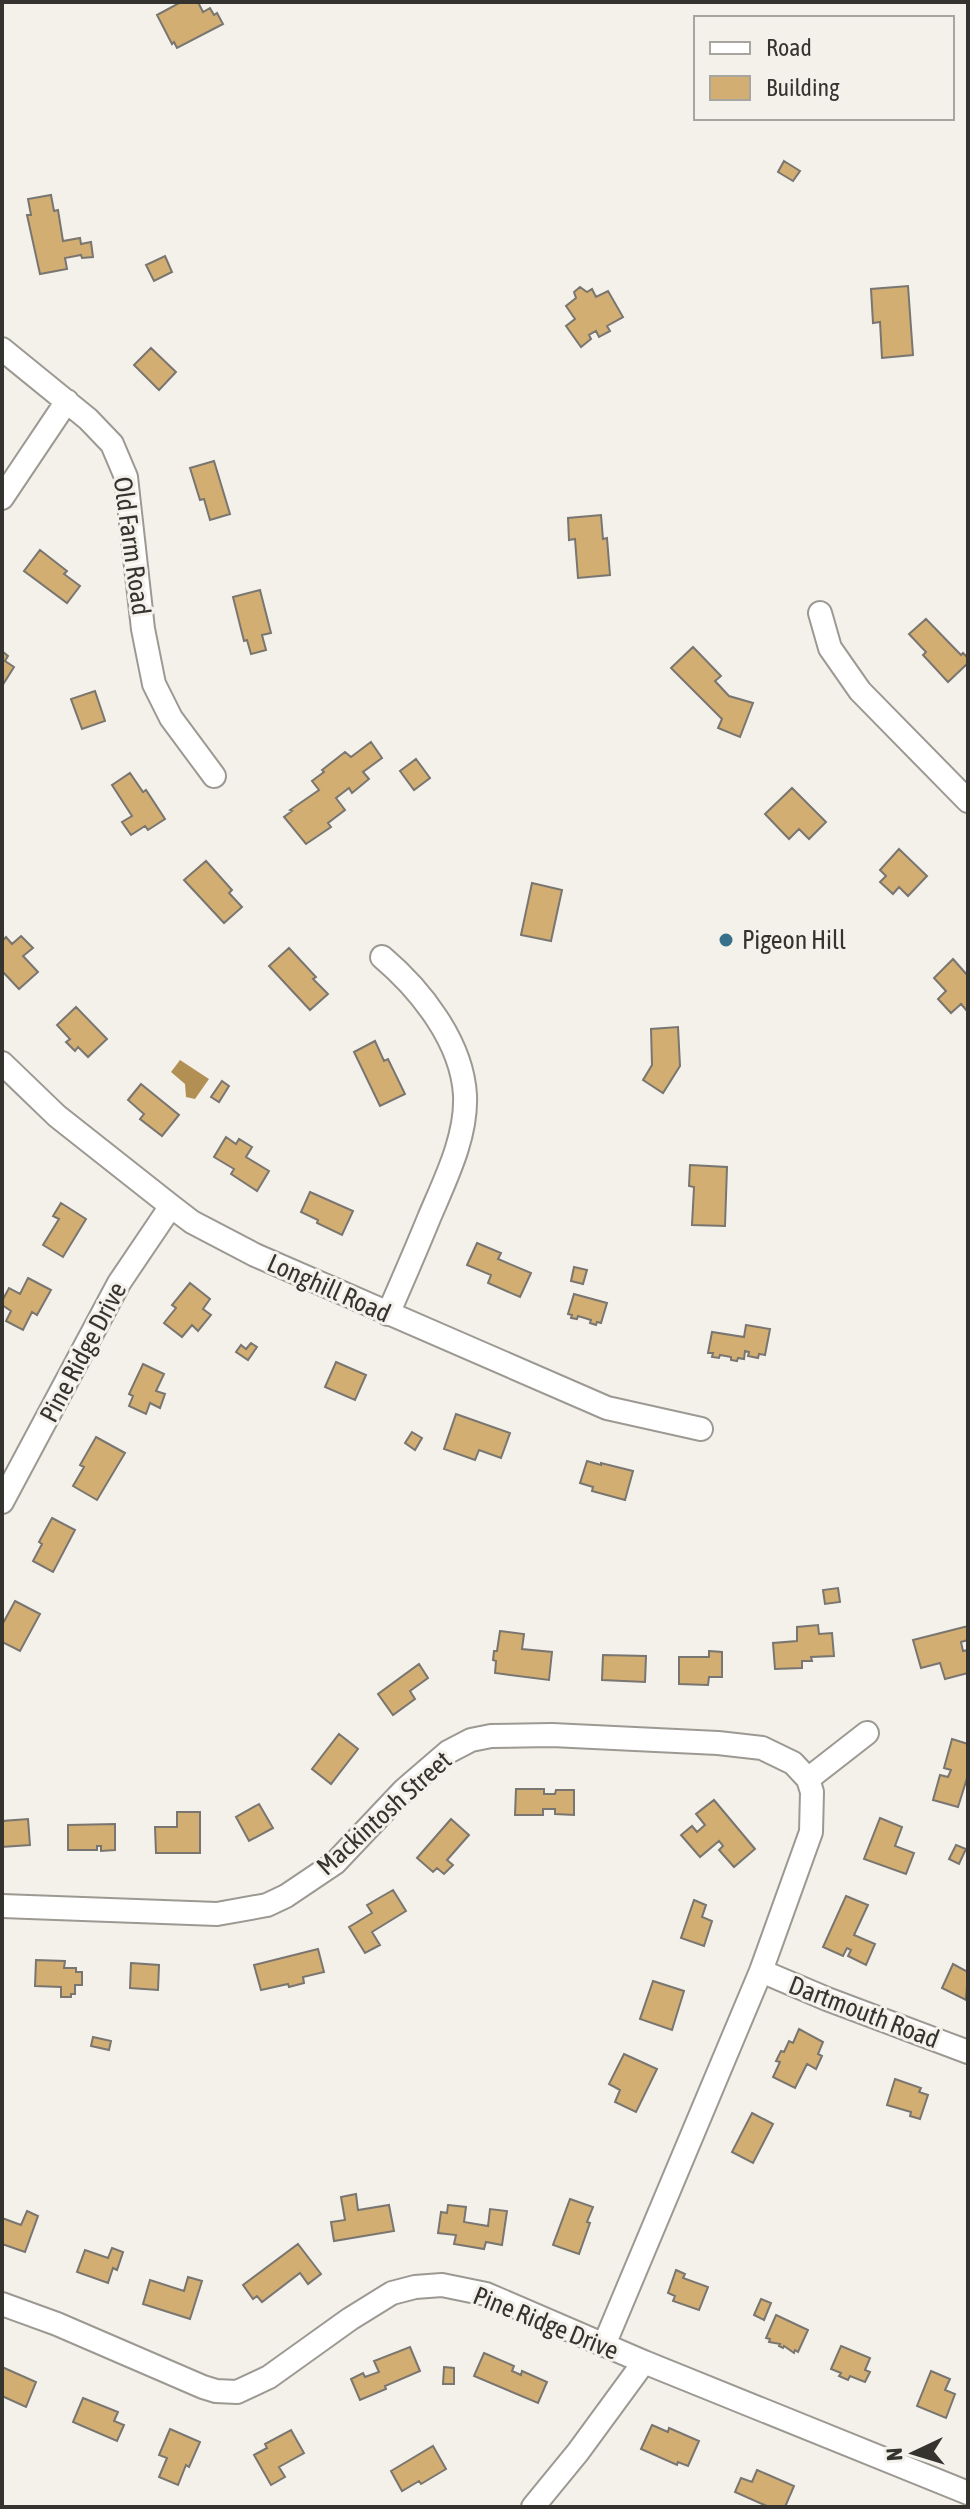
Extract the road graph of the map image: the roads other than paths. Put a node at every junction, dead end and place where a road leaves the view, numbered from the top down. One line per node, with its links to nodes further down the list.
1 (2, 349): 2 (street, Old Farm Road)
2 (67, 401): 3 (street); 5 (street, Old Farm Road)
3 (2, 498)
4 (820, 613): 6 (street)
5 (214, 776)
6 (968, 801)
7 (382, 957): 10 (street)
8 (2, 1063): 9 (street, Longhill Road)
9 (171, 1206): 10 (street, Longhill Road); 12 (street, Pine Ridge Drive)
10 (388, 1314): 11 (street, Longhill Road)
11 (701, 1429)
12 (2, 1502)
13 (867, 1733): 14 (street)
14 (808, 1779): 15 (street, Mackintosh Street); 16 (street)
15 (2, 1906)
16 (761, 1971): 17 (street, Dartmouth Road); 19 (street)
17 (968, 2052)
18 (2, 2304): 19 (street, Pine Ridge Drive)
19 (604, 2345): 20 (street, Pine Ridge Drive)
20 (644, 2362): 21 (street, Pine Ridge Drive); 22 (street)
21 (968, 2493)
22 (533, 2507)

